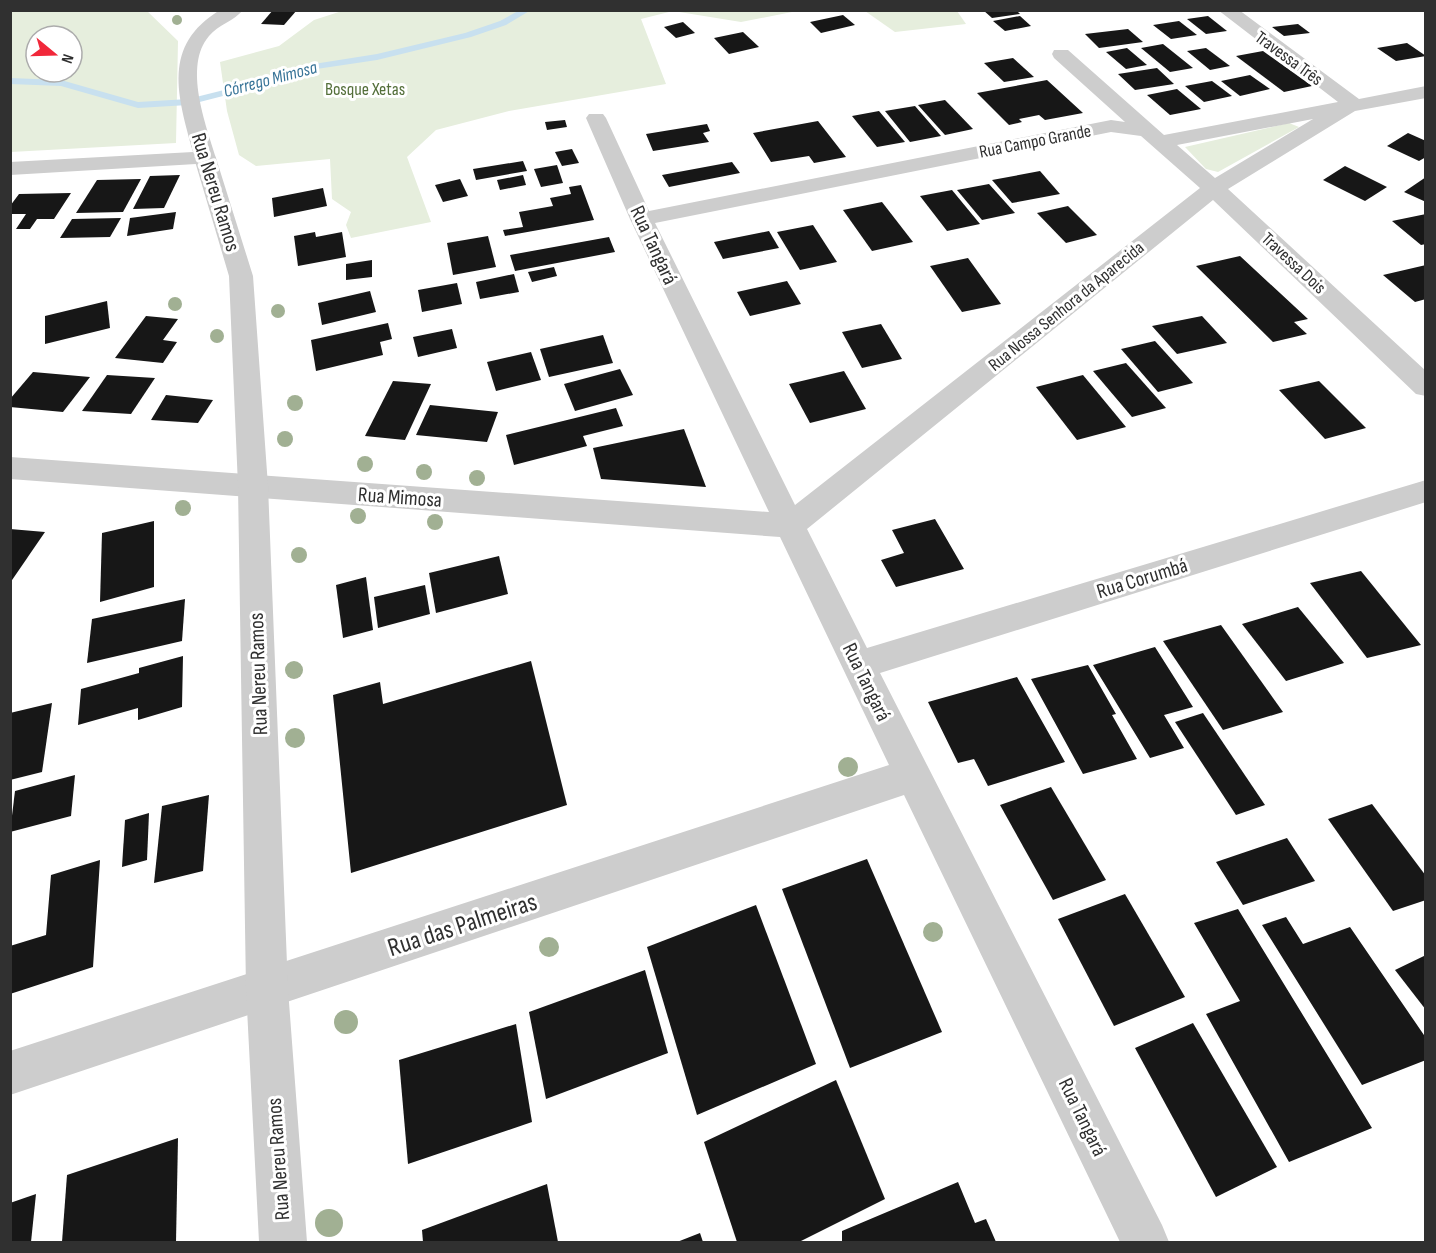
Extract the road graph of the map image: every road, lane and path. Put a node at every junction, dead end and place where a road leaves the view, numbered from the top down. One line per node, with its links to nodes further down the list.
1 (234, 10): 8 (street, Rua Nereu Ramos)
2 (1227, 10): 5 (street, Travessa Três)
3 (1061, 54): 7 (street, Travessa Dois)
4 (1425, 92): 5 (street, Rua Campo Grande)
5 (1353, 104): 7 (street, Rua Campo Grande); 10 (street, Rua Nossa Senhora da Aparecida)
6 (596, 118): 11 (street, Rua Tangará)
7 (1154, 136): 10 (street, Travessa Dois); 11 (street, Rua Campo Grande)
8 (205, 158): 9 (street); 14 (street, Rua Nereu Ramos)
9 (10, 169)
10 (1214, 188): 12 (street, Travessa Dois); 16 (street, Rua Nossa Senhora da Aparecida)
11 (641, 219): 16 (street, Rua Tangará)
12 (1425, 387)
13 (10, 468): 14 (street, Rua Mimosa)
14 (253, 486): 16 (street, Rua Mimosa); 19 (street, Rua Nereu Ramos)
15 (1425, 491): 17 (street, Rua Corumbá)
16 (790, 526): 17 (street, Rua Tangará)
17 (858, 665): 18 (street, Rua Tangará)
18 (913, 775): 19 (street, Rua das Palmeiras); 22 (street, Rua Tangará)
19 (267, 989): 20 (street, Rua das Palmeiras); 21 (street, Rua Nereu Ramos)
20 (10, 1073)
21 (284, 1242)
22 (1145, 1242)

